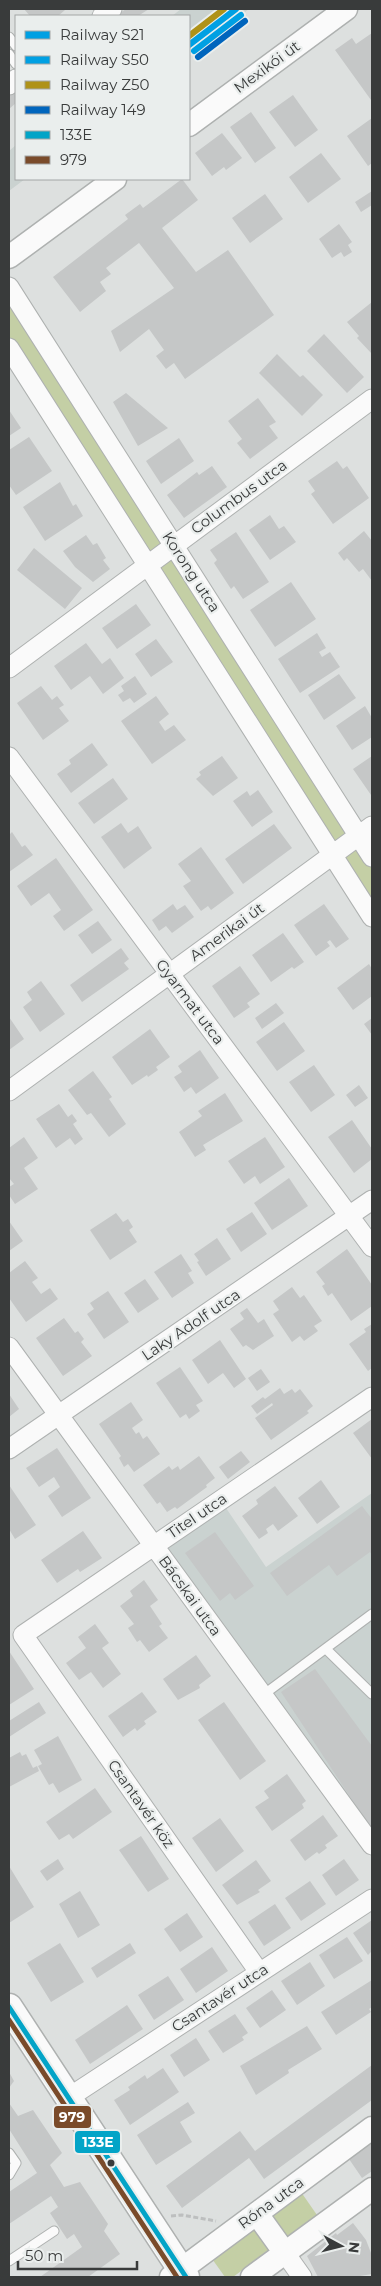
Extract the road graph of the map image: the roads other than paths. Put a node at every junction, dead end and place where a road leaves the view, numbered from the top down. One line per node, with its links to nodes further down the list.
1 (346, 9): 2 (street, Mexikói út)
2 (190, 124)
3 (114, 180): 4 (street)
4 (9, 257)
5 (9, 287): 8 (street, Korong utca)
6 (9, 348): 9 (street)
7 (372, 399): 8 (street, Columbus utca)
8 (174, 545): 9 (street, Columbus utca); 12 (street, Korong utca)
9 (147, 564): 10 (street, Columbus utca); 13 (street)
10 (9, 668)
11 (9, 757): 16 (street, Gyarmat utca)
12 (366, 831): 13 (street, Amerikai út); 14 (street, Korong utca)
13 (332, 854): 15 (street); 16 (street, Amerikai út)
14 (372, 857)
15 (372, 917)
16 (170, 974): 17 (street, Amerikai út); 19 (street, Gyarmat utca)
17 (9, 1091)
18 (372, 1200): 19 (street, Laky Adolf utca)
19 (350, 1217): 20 (street, Gyarmat utca); 23 (street, Laky Adolf utca)
20 (372, 1247)
21 (9, 1347): 23 (street, Bácskai utca)
22 (372, 1396): 25 (street, Titel utca)
23 (59, 1415): 24 (street, Laky Adolf utca); 25 (street, Bácskai utca)
24 (9, 1449)
25 (154, 1545): 27 (street, Titel utca); 30 (street, Bácskai utca)
26 (372, 1614): 28 (lane)
27 (23, 1635): 33 (street, Csantavér köz)
28 (326, 1648): 29 (lane); 30 (lane)
29 (372, 1694)
30 (263, 1695): 31 (street, Bácskai utca)
31 (372, 1845)
32 (372, 1898): 33 (street, Csantavér utca)
33 (258, 1972): 35 (street, Csantavér utca)
34 (9, 2007): 35 (main road)
35 (68, 2098): 44 (main road)
36 (372, 2128): 40 (street, Róna utca)
37 (9, 2153): 38 (lane)
38 (9, 2175)
39 (372, 2190): 42 (street)
40 (248, 2220): 42 (street); 44 (street, Róna utca)
41 (54, 2231): 43 (lane)
42 (285, 2254): 45 (street); 46 (street)
43 (9, 2261)
44 (179, 2275)
45 (252, 2277)
46 (302, 2277)

